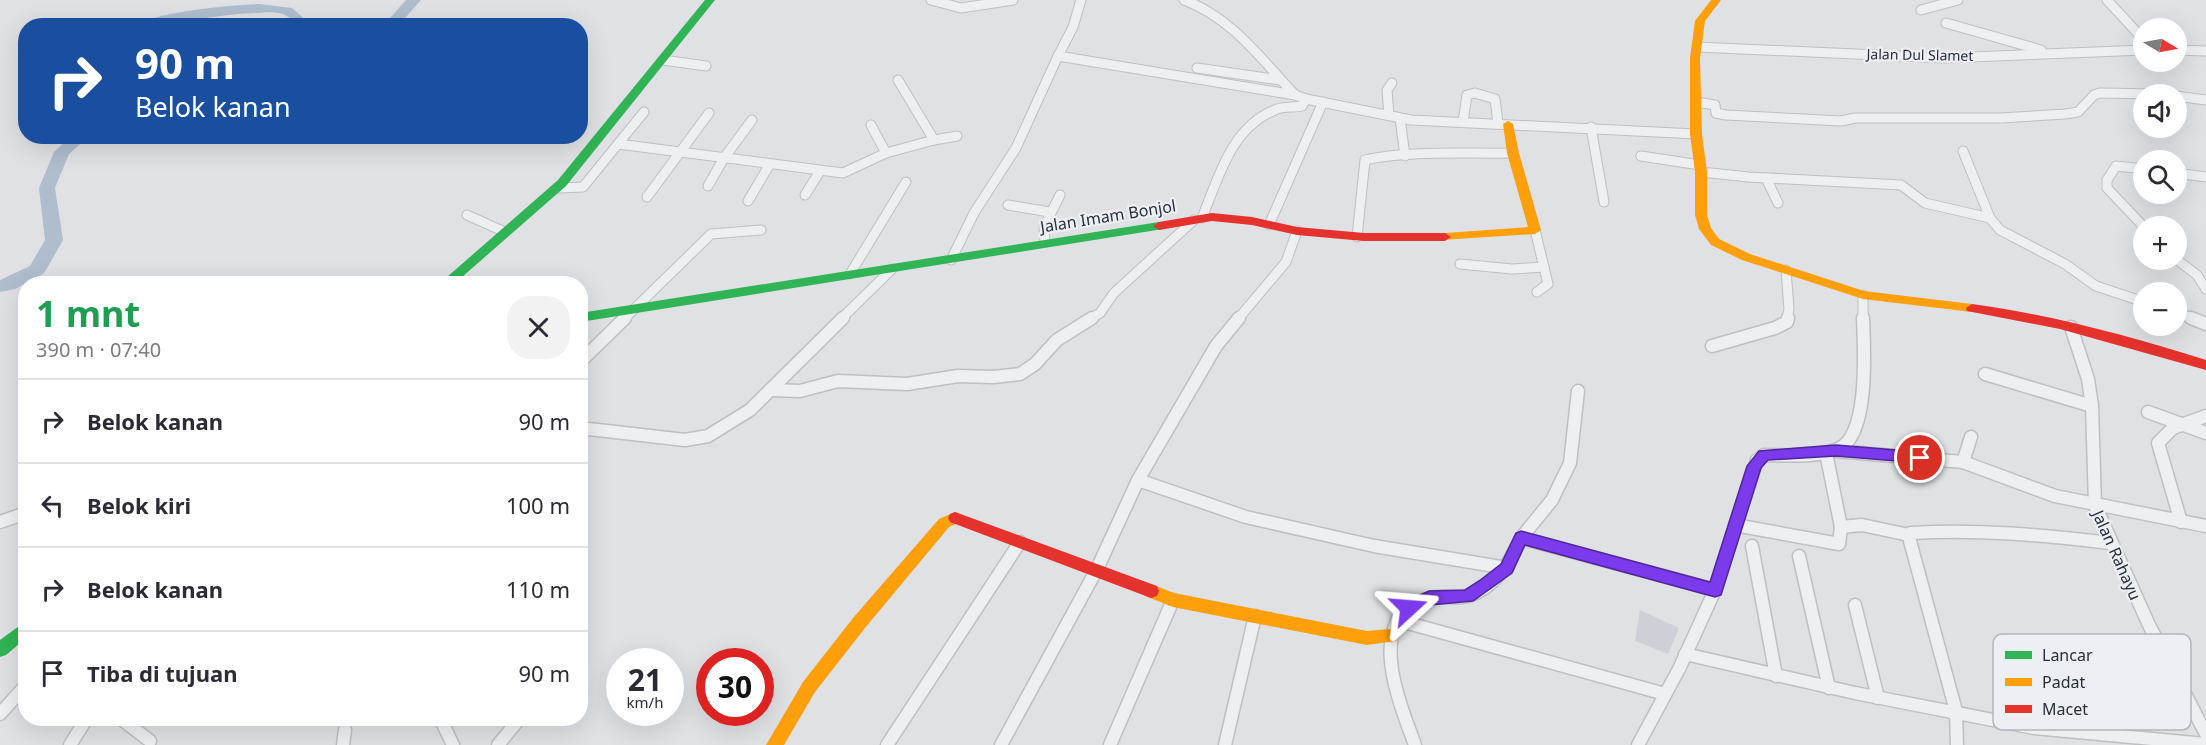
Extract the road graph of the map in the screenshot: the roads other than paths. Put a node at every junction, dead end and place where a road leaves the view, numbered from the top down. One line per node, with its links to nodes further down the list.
1 (710, 0): 18 (street)
2 (931, 0): 3 (street)
3 (1013, 0)
4 (1081, 0): 17 (street)
5 (1184, 0): 22 (street)
6 (1716, 0): 15 (street)
7 (1958, 0): 9 (street)
8 (2107, 0): 11 (street)
9 (1921, 10)
10 (1946, 23): 16 (street)
11 (2133, 28)
12 (2133, 50): 16 (street, Jalan Dul Slamet)
13 (2187, 50): 14 (street)
14 (2206, 51)
15 (1696, 53): 16 (street, Jalan Dul Slamet); 30 (street)
16 (2050, 53)
17 (1058, 56): 25 (street); 80 (street)
18 (663, 60): 19 (street); 60 (street)
19 (706, 66)
20 (1197, 68): 22 (street)
21 (898, 80): 42 (street)
22 (1280, 80): 25 (street)
23 (1392, 83): 33 (street)
24 (2133, 94): 30 (street)
25 (1295, 95): 27 (street)
26 (2187, 97): 28 (street)
27 (1306, 99): 29 (street); 72 (street)
28 (2206, 100)
29 (1323, 102): 33 (street); 73 (street)
30 (1702, 103): 40 (street)
31 (644, 112): 43 (street)
32 (709, 113): 45 (street)
33 (1389, 115): 34 (street)
34 (1400, 118): 36 (street); 48 (street)
35 (752, 120): 50 (street)
36 (1463, 122): 37 (street); 37 (street)
37 (1503, 123): 39 (street); 47 (street)
38 (871, 125): 46 (street)
39 (1591, 127): 40 (street); 65 (street)
40 (1696, 134): 54 (street)
41 (957, 136): 42 (street)
42 (934, 140): 46 (street)
43 (618, 144): 45 (street); 60 (street)
44 (1963, 151): 71 (street)
45 (680, 152): 50 (street); 63 (street)
46 (886, 153): 53 (street)
47 (1513, 153): 48 (street); 76 (street)
48 (1405, 156): 78 (street)
49 (1641, 156): 54 (street)
50 (724, 158): 51 (street); 59 (street)
51 (770, 164): 53 (street); 64 (street)
52 (2133, 168): 70 (street)
53 (820, 171): 61 (street)
54 (1706, 171): 57 (street); 85 (street)
55 (2187, 174): 56 (street)
56 (2206, 177)
57 (1766, 178): 66 (street); 71 (street)
58 (906, 182): 86 (street)
59 (708, 186)
60 (558, 188): 77 (street)
61 (805, 195)
62 (1060, 195): 68 (street)
63 (647, 197)
64 (748, 201)
65 (1604, 201)
66 (1778, 203)
67 (1008, 205): 68 (street)
68 (1050, 212): 79 (street)
69 (466, 215): 77 (street)
70 (2134, 216)
71 (1990, 218): 91 (street)
72 (1198, 219): 73 (street, Jalan Imam Bonjol); 79 (street, Jalan Imam Bonjol); 101 (street)
73 (1269, 225): 75 (street, Jalan Imam Bonjol)
74 (761, 230): 92 (street)
75 (1297, 231): 78 (street, Jalan Imam Bonjol); 112 (street)
76 (1535, 231): 78 (street, Jalan Imam Bonjol); 82 (street)
77 (505, 232): 87 (street)
78 (1357, 237)
79 (1045, 242): 80 (street, Jalan Imam Bonjol)
80 (951, 260): 84 (street, Jalan Imam Bonjol)
81 (1460, 264): 82 (street)
82 (1544, 267): 89 (street)
83 (2187, 267): 88 (street)
84 (892, 269): 86 (street, Jalan Imam Bonjol); 101 (street)
85 (1786, 270): 90 (street); 97 (street)
86 (850, 274): 92 (street, Jalan Imam Bonjol)
87 (454, 276)
88 (2206, 289)
89 (1537, 292)
90 (1863, 295): 96 (street); 110 (street)
91 (2133, 298)
92 (634, 310): 94 (street, Jalan Imam Bonjol); 98 (street)
93 (2187, 316): 95 (street)
94 (588, 317)
95 (2206, 324)
96 (2071, 327): 99 (street); 103 (street, Jalan Rahayu)
97 (1712, 346)
98 (588, 354)
99 (2206, 365)
100 (1985, 374): 103 (street)
101 (770, 390): 107 (street)
102 (1578, 392): 121 (street)
103 (2092, 406): 113 (street, Jalan Rahayu)
104 (2148, 412): 106 (street)
105 (2206, 416): 106 (street)
106 (2183, 424): 108 (street); 116 (street)
107 (588, 429)
108 (2206, 433)
109 (1971, 437): 111 (street)
110 (1831, 452): 111 (street); 117 (street); 119 (street)
111 (1963, 462): 113 (street)
112 (1138, 480): 126 (street); 127 (street)
113 (2095, 505): 116 (street); 123 (street, Jalan Rahayu)
114 (18, 516): 115 (street)
115 (0, 522)
116 (2181, 522): 118 (street)
117 (1735, 525): 119 (street); 128 (street)
118 (2206, 526)
119 (1841, 527): 120 (street)
120 (1910, 535): 123 (street); 144 (street)
121 (1521, 538): 126 (street); 128 (street)
122 (1020, 542): 127 (street); 162 (street); 163 (street)
123 (2110, 543): 133 (street, Jalan Rahayu)
124 (1752, 546): 138 (street)
125 (1799, 556): 139 (street)
126 (1507, 568): 132 (street)
127 (1097, 569): 129 (street); 164 (street)
128 (1715, 590): 137 (street)
129 (1173, 600): 131 (street); 165 (street)
130 (1855, 605): 142 (street)
131 (1255, 616): 135 (street); 166 (street)
132 (1397, 620): 135 (street); 141 (street)
133 (2154, 634)
134 (18, 635): 136 (street)
135 (1390, 636): 167 (street)
136 (0, 650)
137 (1685, 654): 138 (street); 141 (street)
138 (1776, 676): 139 (street)
139 (1829, 688): 142 (street)
140 (18, 694): 145 (street)
141 (1665, 694): 168 (street)
142 (1878, 698): 144 (street)
143 (2191, 705): 153 (street, Jalan Rahayu)
144 (1956, 711): 146 (street); 169 (street)
145 (0, 714)
146 (1993, 719)
147 (82, 726): 158 (street)
148 (130, 726): 154 (street)
149 (444, 726): 160 (street)
150 (513, 726): 161 (street)
151 (345, 730): 159 (street)
152 (2048, 730): 155 (street)
153 (2206, 734)
154 (150, 741)
155 (2123, 741): 156 (street)
156 (2171, 743): 157 (street)
157 (2206, 744)
158 (70, 745)
159 (343, 745)
160 (453, 745)
161 (498, 745)
162 (775, 745)
163 (887, 745)
164 (1001, 745)
165 (1110, 745)
166 (1225, 745)
167 (1415, 745)
168 (1638, 745)
169 (1957, 745)

